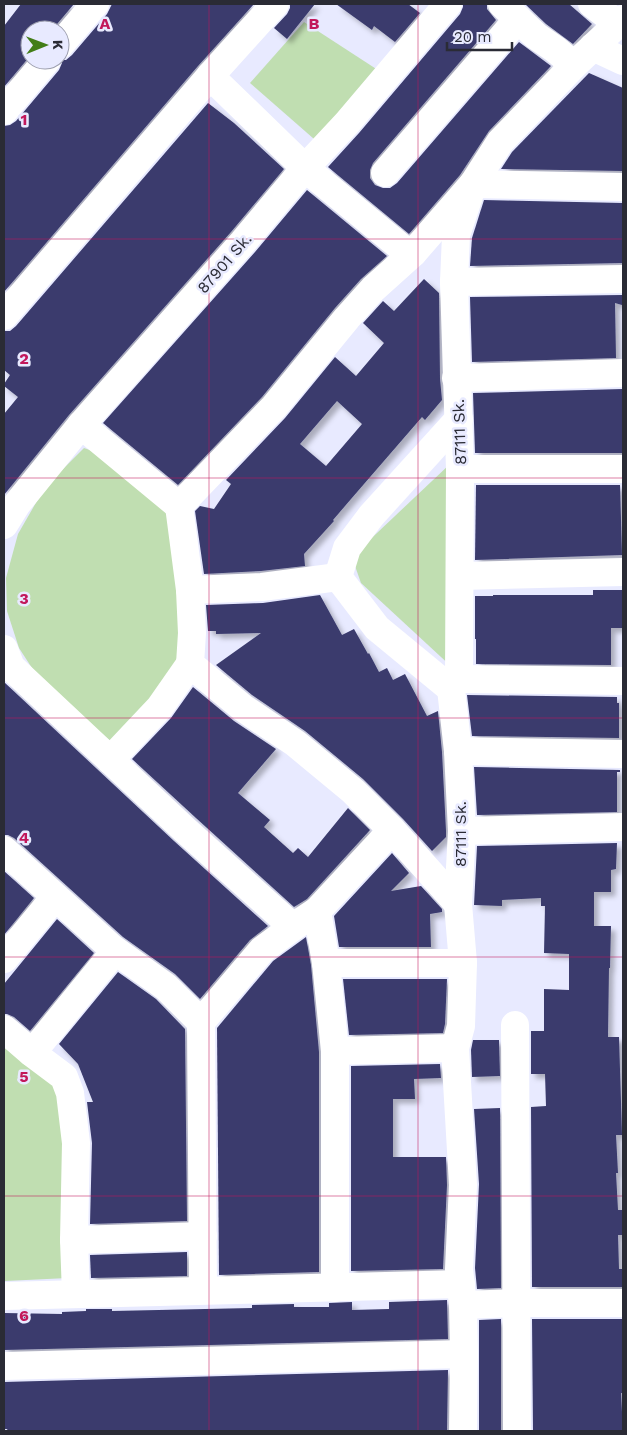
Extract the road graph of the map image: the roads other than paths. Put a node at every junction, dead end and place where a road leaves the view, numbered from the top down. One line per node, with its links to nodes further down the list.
1 (95, 4): 7 (street)
2 (275, 4): 11 (street)
3 (592, 4): 6 (street)
4 (445, 5): 13 (street, 87901 Sk.)
5 (510, 11): 8 (street); 14 (street)
6 (620, 21): 8 (street, 87111 Sk.)
7 (70, 33)
8 (584, 56): 9 (street); 15 (street, 87111 Sk.)
9 (623, 61)
10 (39, 70): 12 (street)
11 (210, 76): 13 (street); 20 (street)
12 (4, 112)
13 (305, 168): 17 (street); 24 (street, 87901 Sk.)
14 (384, 174)
15 (473, 184): 16 (street); 17 (street); 19 (street, 87111 Sk.)
16 (623, 186)
17 (413, 253): 27 (street)
18 (623, 279): 19 (street)
19 (454, 282): 22 (street, 87111 Sk.)
20 (4, 316)
21 (623, 373): 22 (street)
22 (456, 378): 23 (street, 87111 Sk.)
23 (459, 419): 25 (street, 87111 Sk.); 31 (street)
24 (81, 425): 27 (street); 28 (street, 87901 Sk.)
25 (460, 469): 26 (street); 30 (street, 87111 Sk.)
26 (623, 469)
27 (179, 506): 32 (street)
28 (4, 525)
29 (623, 572): 30 (street)
30 (460, 576): 36 (street, 87111 Sk.)
31 (338, 577): 32 (street); 36 (street)
32 (190, 590): 34 (street)
33 (6, 663): 39 (street)
34 (190, 664): 39 (street); 41 (street)
35 (623, 681): 36 (street)
36 (455, 684): 37 (street, 87111 Sk.)
37 (458, 752): 38 (street); 42 (street, 87111 Sk.)
38 (623, 754)
39 (110, 760): 47 (street)
40 (623, 828): 42 (street)
41 (392, 830): 45 (street); 46 (street)
42 (462, 831): 45 (street, 87111 Sk.)
43 (4, 850): 44 (street)
44 (55, 896): 48 (street); 49 (street)
45 (458, 904): 51 (street, 87111 Sk.)
46 (317, 911): 47 (street); 50 (street)
47 (294, 928): 52 (street)
48 (115, 951): 52 (street); 57 (street)
49 (4, 959)
50 (326, 963): 51 (street); 56 (street)
51 (463, 963): 55 (street, 87111 Sk.)
52 (201, 1022): 58 (street)
53 (515, 1025): 65 (street)
54 (4, 1029): 57 (street)
55 (455, 1048): 56 (street); 63 (street, 87111 Sk.)
56 (335, 1051): 60 (street)
57 (32, 1053): 59 (street)
58 (203, 1236): 59 (street); 61 (street)
59 (74, 1240): 62 (street)
60 (335, 1288): 61 (street); 63 (street)
61 (203, 1290): 62 (street)
62 (76, 1294): 64 (street)
63 (462, 1295): 65 (street); 67 (street, 87111 Sk.)
64 (4, 1296)
65 (517, 1303): 66 (street); 70 (street)
66 (623, 1303)
67 (464, 1354): 68 (street); 69 (street, 87111 Sk.)
68 (4, 1366)
69 (463, 1431)
70 (517, 1431)

